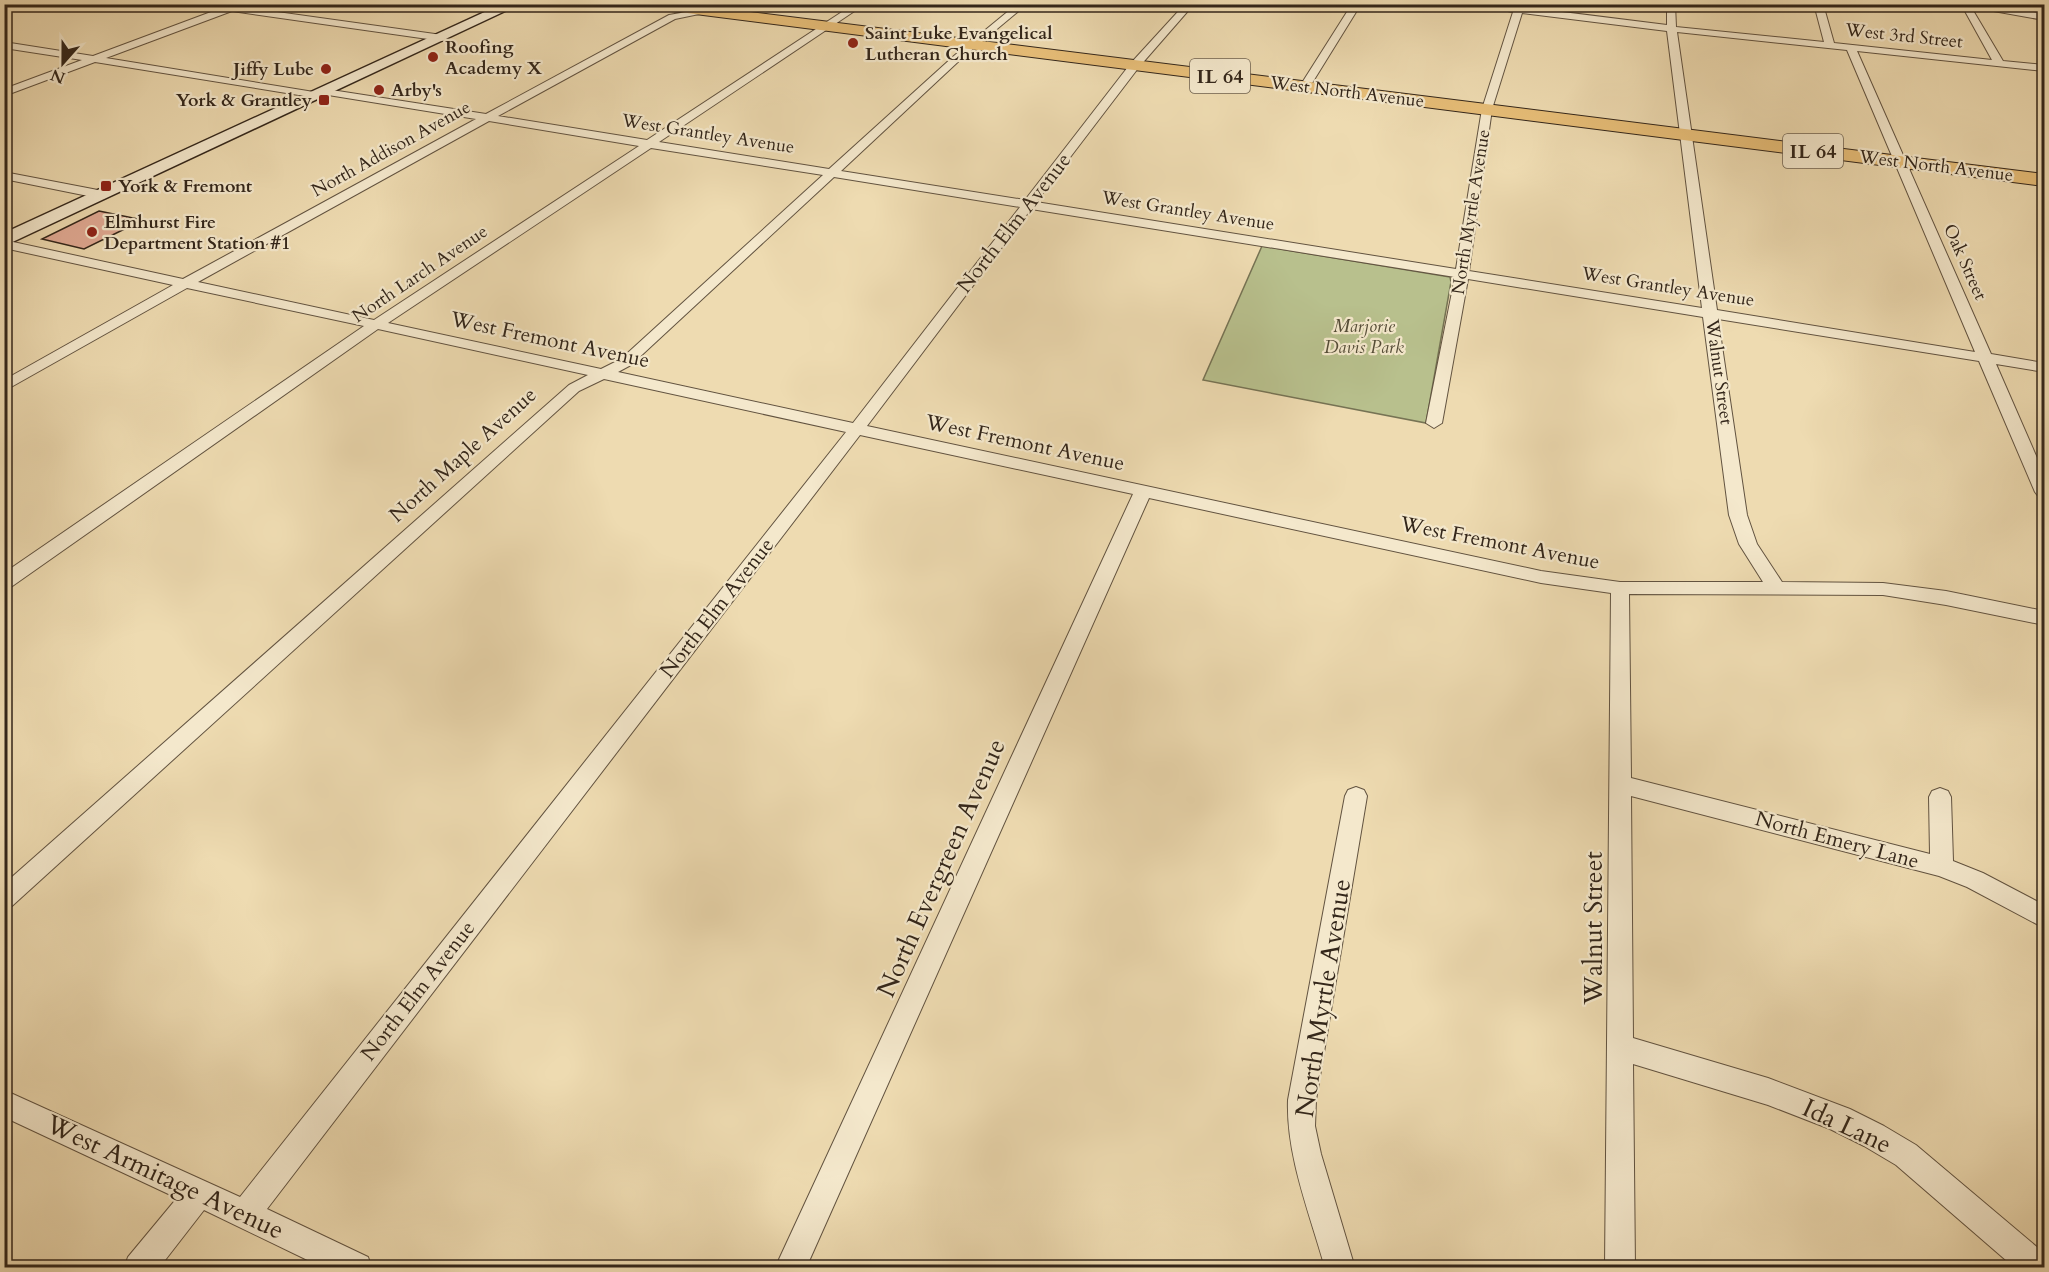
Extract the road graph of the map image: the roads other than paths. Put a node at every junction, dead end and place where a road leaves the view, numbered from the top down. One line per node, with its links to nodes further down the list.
1 (201, 4): 16 (street)
2 (242, 4): 16 (street)
3 (514, 4): 21 (main road)
4 (648, 4): 17 (main road, West North Avenue / IL 64)
5 (861, 4): 19 (street, North Larch Avenue)
6 (1023, 4): 23 (street, North Maple Avenue)
7 (1190, 4): 28 (street, North Elm Avenue)
8 (1357, 4): 31 (street)
9 (1474, 4): 14 (street, West 3rd Street)
10 (1671, 4): 20 (street, Walnut Street)
11 (1818, 4): 24 (street)
12 (1965, 4): 27 (street)
13 (1971, 4): 18 (street)
14 (1519, 7): 20 (street, West 3rd Street); 34 (street, North Myrtle Avenue)
15 (696, 8): 17 (main road, West North Avenue / IL 64); 19 (main road, West North Avenue / IL 64)
16 (231, 9): 21 (street); 26 (street)
17 (671, 12): 35 (street, North Addison Avenue)
18 (2044, 17)
19 (827, 27): 23 (main road, West North Avenue / IL 64); 37 (street, North Larch Avenue)
20 (1672, 29): 24 (street, West 3rd Street); 36 (street, Walnut Street)
21 (442, 38): 33 (main road)
22 (4, 45): 26 (street, West Grantley Avenue)
23 (973, 45): 28 (main road, West North Avenue / IL 64); 39 (street, North Maple Avenue)
24 (1830, 45): 25 (street, West 3rd Street)
25 (1850, 47): 27 (street, West 3rd Street); 38 (street, Oak Street)
26 (95, 59): 32 (street); 33 (street, West Grantley Avenue)
27 (1999, 63): 29 (street, West 3rd Street)
28 (1135, 65): 31 (main road, West North Avenue / IL 64); 43 (street, North Elm Avenue)
29 (2041, 68): 30 (street)
30 (2044, 77)
31 (1305, 86): 34 (main road, West North Avenue / IL 64)
32 (4, 93)
33 (321, 94): 35 (street, West Grantley Avenue); 42 (main road)
34 (1487, 109): 36 (main road, West North Avenue / IL 64); 45 (street, North Myrtle Avenue)
35 (486, 118): 37 (street, West Grantley Avenue); 46 (street, North Addison Avenue)
36 (1685, 134): 38 (main road, West North Avenue / IL 64); 47 (street, Walnut Street)
37 (649, 144): 39 (street, West Grantley Avenue); 48 (street, North Larch Avenue)
38 (1899, 161): 41 (main road, West North Avenue / IL 64); 49 (street, Oak Street)
39 (831, 173): 43 (street, West Grantley Avenue); 51 (street, North Maple Avenue)
40 (4, 176): 42 (street)
41 (2044, 180)
42 (103, 195): 44 (main road)
43 (1028, 205): 45 (street, West Grantley Avenue); 54 (street, North Elm Avenue)
44 (4, 242): 46 (street, West Fremont Avenue)
45 (1462, 274): 47 (street, West Grantley Avenue); 53 (street, North Myrtle Avenue)
46 (185, 284): 48 (street, West Fremont Avenue); 52 (street, North Addison Avenue)
47 (1711, 314): 49 (street, West Grantley Avenue); 58 (street, Walnut Street)
48 (375, 325): 51 (street, West Fremont Avenue); 57 (street, North Larch Avenue)
49 (1986, 358): 50 (street, West Grantley Avenue); 56 (street, Oak Street)
50 (2044, 367)
51 (602, 374): 54 (street, West Fremont Avenue); 65 (street, North Maple Avenue)
52 (4, 387)
53 (1434, 423)
54 (856, 429): 55 (street, West Fremont Avenue); 70 (street, North Elm Avenue)
55 (1143, 492): 59 (street, West Fremont Avenue); 73 (street, North Evergreen Avenue)
56 (2044, 492)
57 (4, 582)
58 (1776, 587): 59 (street, West Fremont Avenue); 60 (street, West Fremont Avenue)
59 (1620, 588): 61 (street, Walnut Street)
60 (2044, 618)
61 (1621, 784): 64 (street, North Emery Lane); 67 (street, Walnut Street)
62 (1356, 796): 74 (street, North Myrtle Avenue)
63 (1940, 797): 64 (street)
64 (1942, 867): 66 (street, North Emery Lane)
65 (4, 899)
66 (2044, 917)
67 (1622, 1047): 75 (street, Walnut Street); 76 (street, Ida Lane)
68 (4, 1103): 69 (street, West Armitage Avenue)
69 (199, 1194): 70 (street, West Armitage Avenue); 71 (street)
70 (246, 1213): 72 (street, West Armitage Avenue)
71 (139, 1268)
72 (357, 1268)
73 (790, 1268)
74 (1340, 1268)
75 (1620, 1268)
76 (2039, 1268)

